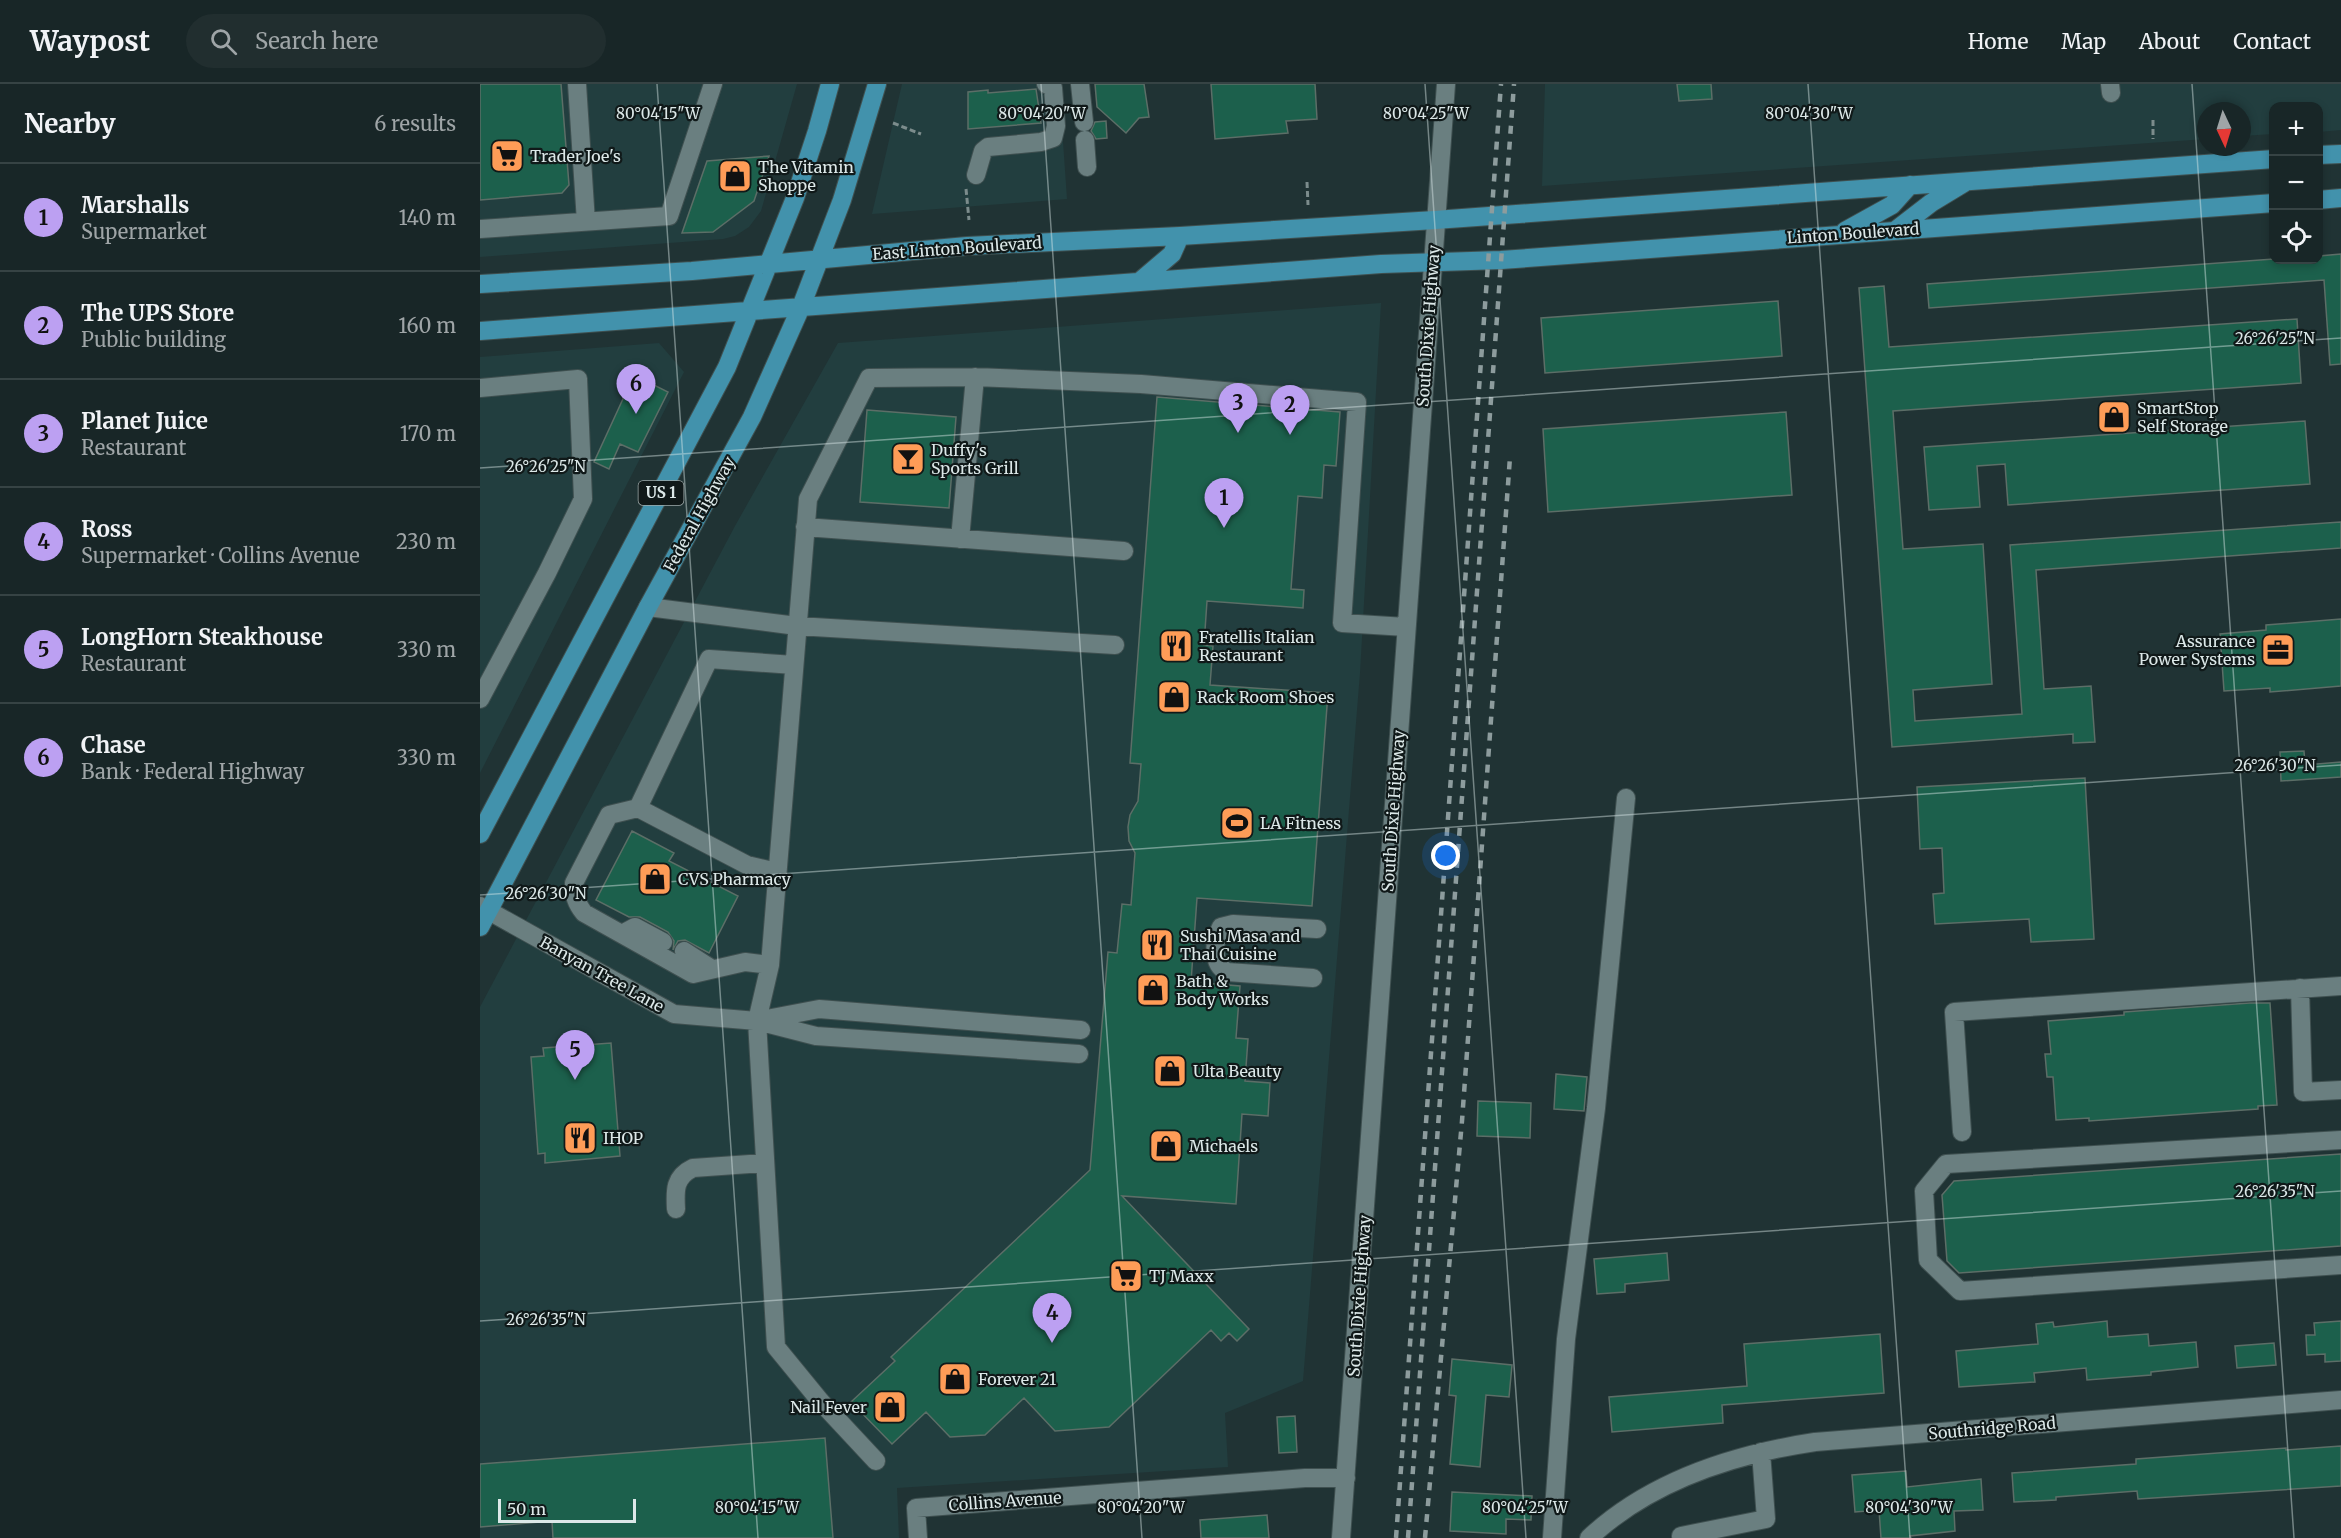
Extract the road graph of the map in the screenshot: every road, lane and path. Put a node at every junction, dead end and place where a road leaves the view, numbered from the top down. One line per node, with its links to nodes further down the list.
1 (577, 84): 26 (street)
2 (713, 84): 26 (street)
3 (830, 84): 33 (main road, US 1)
4 (876, 84): 31 (main road, Federal Highway / US 1)
5 (1046, 84): 16 (street)
6 (1080, 84): 15 (street)
7 (1446, 84): 25 (street, South Dixie Highway)
8 (2153, 120): 11 (path)
9 (893, 123): 10 (path)
10 (921, 134)
11 (2153, 139)
12 (2341, 154): 13 (main road)
13 (2323, 155)
14 (2269, 159): 17 (main road)
15 (1087, 167)
16 (971, 181): 24 (path)
17 (1968, 181): 19 (main road); 28 (main road)
18 (1307, 182): 23 (path)
19 (1910, 185): 25 (main road); 29 (main road)
20 (2341, 198): 21 (main road)
21 (2323, 200)
22 (2269, 203): 28 (main road, Linton Boulevard)
23 (1308, 205)
24 (969, 220)
25 (1435, 220): 30 (main road, East Linton Boulevard); 32 (street, South Dixie Highway)
26 (586, 222): 27 (street)
27 (480, 229)
28 (1896, 230): 29 (main road, Linton Boulevard)
29 (1838, 234): 32 (main road, Linton Boulevard)
30 (1180, 236): 31 (main road, East Linton Boulevard); 34 (main road)
31 (821, 259): 33 (main road, East Linton Boulevard); 36 (main road, Federal Highway / US 1)
32 (1432, 262): 34 (main road); 46 (street, South Dixie Highway)
33 (769, 264): 35 (main road, East Linton Boulevard); 37 (main road, US 1)
34 (1139, 282): 36 (main road)
35 (480, 284)
36 (801, 307): 37 (main road); 44 (main road, Federal Highway / US 1)
37 (750, 311): 38 (main road); 52 (main road, US 1)
38 (480, 331)
39 (975, 377): 41 (street); 42 (street); 46 (street)
40 (480, 388): 49 (street)
41 (805, 527): 42 (street); 45 (street)
42 (960, 539): 43 (street)
43 (1124, 551)
44 (648, 607): 45 (street); 55 (main road, Federal Highway / US 1)
45 (797, 626): 47 (street); 48 (street)
46 (1406, 627): 78 (street, South Dixie Highway)
47 (1115, 645)
48 (794, 665): 51 (street); 53 (street)
49 (480, 699)
50 (1626, 798): 82 (street)
51 (638, 808): 53 (street); 58 (street)
52 (480, 834)
53 (777, 873): 61 (street)
54 (480, 893): 55 (street)
55 (485, 908): 56 (main road, Federal Highway / US 1); 66 (street, Banyan Tree Lane)
56 (480, 927)
57 (1317, 929): 63 (street)
58 (622, 934): 59 (street); 62 (street)
59 (663, 942)
60 (684, 951): 62 (street)
61 (770, 965): 62 (street); 66 (street)
62 (712, 969)
63 (1312, 978)
64 (2341, 986): 65 (street)
65 (2300, 988): 69 (street); 70 (street)
66 (757, 1021): 67 (street); 68 (street); 72 (street)
67 (1081, 1030)
68 (1079, 1054)
69 (2341, 1090)
70 (1962, 1132)
71 (2341, 1140): 74 (street)
72 (765, 1163): 73 (street); 77 (street)
73 (676, 1209)
74 (2341, 1265)
75 (2341, 1400): 76 (street, Southridge Road)
76 (1761, 1452): 79 (street); 83 (street, Southridge Road)
77 (876, 1461)
78 (1346, 1478): 80 (street, Collins Avenue); 81 (street, South Dixie Highway)
79 (1681, 1536)
80 (918, 1538)
81 (1341, 1538)
82 (1552, 1538)
83 (1589, 1538)

